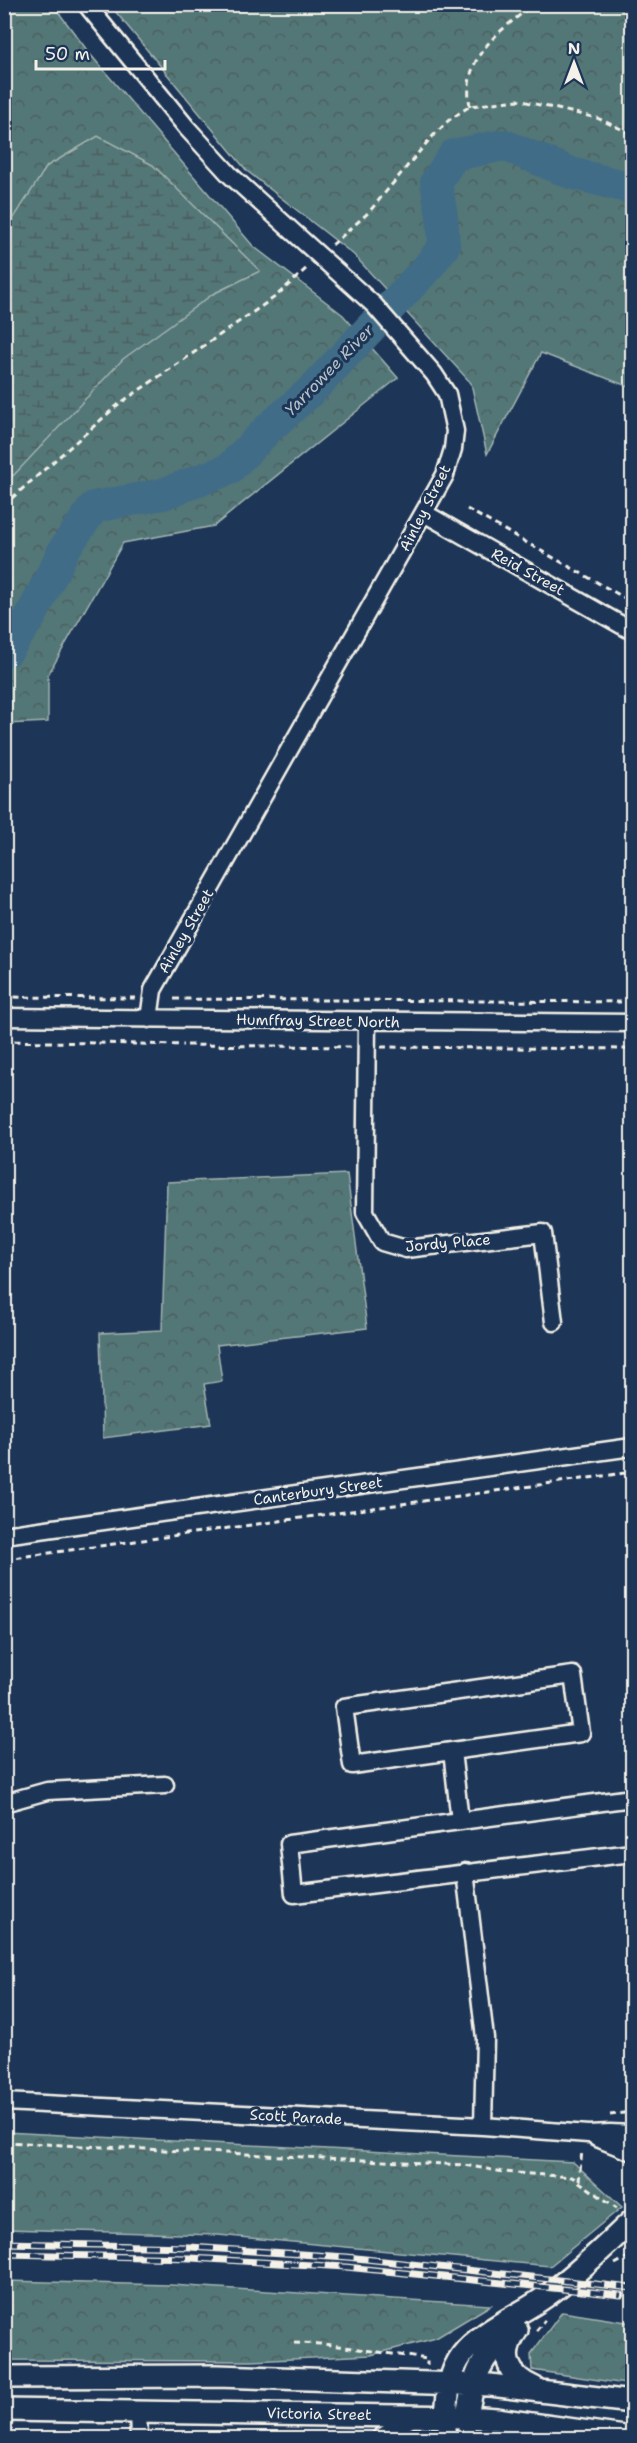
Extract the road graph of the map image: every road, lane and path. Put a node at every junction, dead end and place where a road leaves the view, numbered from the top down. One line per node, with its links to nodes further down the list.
1 (86, 4): 5 (street, Ainley Street)
2 (534, 4): 3 (path)
3 (470, 106)
4 (467, 509): 6 (path)
5 (424, 513): 7 (street, Reid Street); 13 (street, Ainley Street)
6 (633, 602)
7 (633, 631)
8 (4, 998): 9 (path)
9 (135, 998)
10 (174, 999): 11 (path)
11 (633, 1002)
12 (4, 1017): 13 (street, Humffray Street North)
13 (149, 1019): 14 (street, Humffray Street North)
14 (367, 1021): 15 (street, Humffray Street North); 17 (street, Jordy Place)
15 (633, 1023)
16 (4, 1041): 17 (path)
17 (368, 1047): 18 (path); 19 (street, Jordy Place)
18 (633, 1049)
19 (554, 1322)
20 (633, 1447): 22 (street, Canterbury Street)
21 (633, 1472): 23 (path)
22 (4, 1535)
23 (6, 1559)
24 (452, 1751): 24 (street); 28 (street)
25 (165, 1785): 27 (street)
26 (633, 1798): 28 (street)
27 (4, 1803)
28 (460, 1821): 30 (street)
29 (633, 1853): 30 (street)
30 (465, 1872): 32 (street)
31 (4, 2102): 32 (street, Scott Parade)
32 (483, 2126): 33 (street, Scott Parade)
33 (588, 2134): 34 (street, Scott Parade); 36 (street, Scott Parade)
34 (633, 2134)
35 (4, 2142): 37 (path)
36 (633, 2152)
37 (633, 2221): 39 (main road)
38 (633, 2242): 39 (main road)
39 (578, 2271): 40 (main road)
40 (545, 2298): 41 (main road); 42 (main road)
41 (520, 2324): 46 (main road); 47 (main road)
42 (482, 2338): 43 (main road); 45 (main road)
43 (217, 2376): 44 (main road); 45 (main road)
44 (4, 2377)
45 (448, 2384): 46 (main road); 52 (main road)
46 (472, 2385): 47 (main road); 53 (main road)
47 (542, 2390): 48 (main road)
48 (633, 2402)
49 (4, 2410): 50 (main road, Victoria Street)
50 (138, 2410): 51 (main road, Victoria Street); 54 (street)
51 (415, 2416): 52 (main road, Victoria Street); 55 (street)
52 (446, 2416): 53 (main road, Victoria Street); 56 (street)
53 (467, 2417): 57 (street); 58 (main road, Victoria Street)
54 (139, 2439)
55 (380, 2439)
56 (447, 2439)
57 (466, 2439)
58 (633, 2439)

